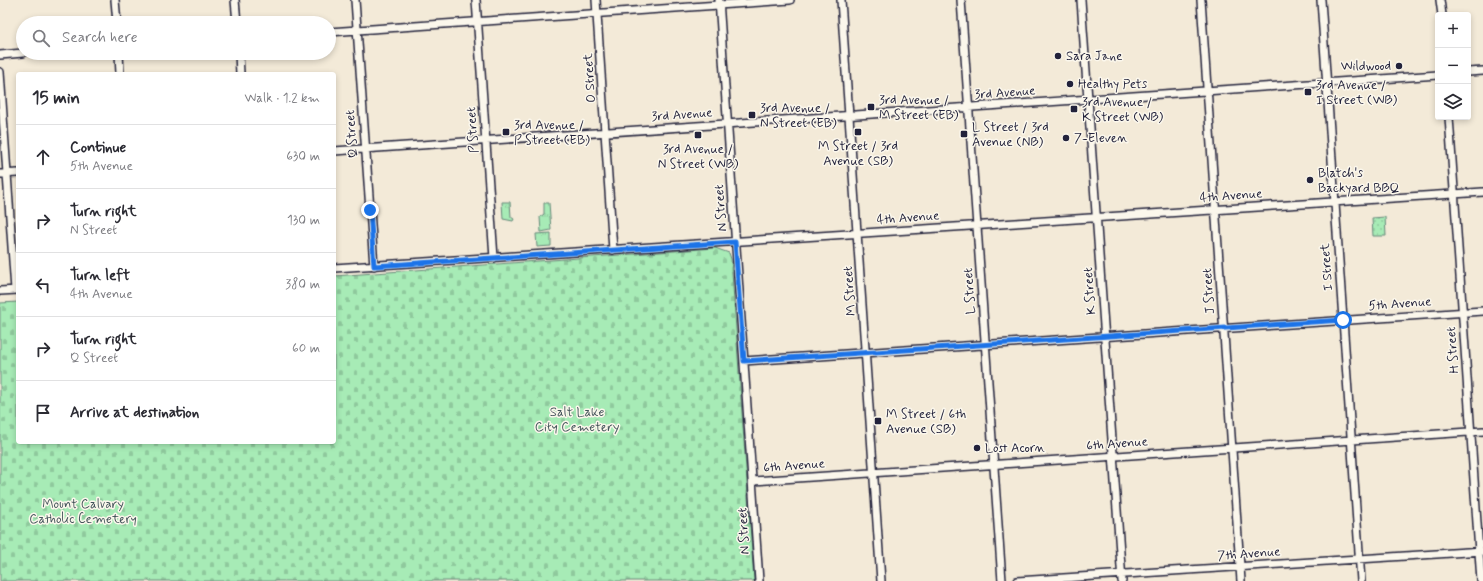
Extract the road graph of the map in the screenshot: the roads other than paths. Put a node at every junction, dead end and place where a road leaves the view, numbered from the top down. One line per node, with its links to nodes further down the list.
1 (115, 0): 16 (street)
2 (235, 0): 17 (street)
3 (355, 0): 19 (street, Q Street)
4 (476, 0): 18 (street, P Street)
5 (596, 0): 15 (street, O Street)
6 (790, 0): 13 (street)
7 (841, 0): 35 (street, M Street)
8 (961, 0): 34 (street, L Street)
9 (1081, 0): 33 (street, K Street)
10 (1201, 0): 32 (street, J Street)
11 (1321, 0): 31 (street, I Street)
12 (1440, 0): 14 (street)
13 (719, 2): 15 (street); 37 (street, N Street)
14 (1442, 12)
15 (597, 13): 18 (street); 38 (street, O Street)
16 (116, 16)
17 (236, 16)
18 (477, 21): 19 (street); 39 (street, P Street)
19 (357, 30): 20 (street); 40 (street, Q Street)
20 (336, 32)
21 (16, 54): 22 (street)
22 (0, 55)
23 (119, 60): 27 (street)
24 (239, 60): 28 (street)
25 (1483, 71): 29 (street)
26 (0, 72): 43 (street)
27 (120, 72)
28 (240, 72)
29 (1471, 72)
30 (1435, 75): 31 (street, 3rd Avenue)
31 (1327, 83): 32 (street, 3rd Avenue); 46 (street, I Street)
32 (1207, 91): 33 (street, 3rd Avenue); 47 (street, J Street)
33 (1088, 99): 34 (street, 3rd Avenue); 48 (street, K Street)
34 (969, 108): 35 (street, 3rd Avenue); 49 (street, L Street)
35 (849, 116): 37 (street, 3rd Avenue); 50 (street, M Street)
36 (1449, 120): 45 (street, H Street)
37 (727, 124): 38 (street, 3rd Avenue); 51 (street, N Street)
38 (606, 132): 39 (street, 3rd Avenue); 52 (street, O Street)
39 (486, 141): 40 (street, 3rd Avenue); 53 (street, P Street)
40 (366, 149): 41 (street, 3rd Avenue); 54 (street, Q Street)
41 (336, 151)
42 (16, 173): 43 (street)
43 (4, 174): 56 (street)
44 (1483, 192): 45 (street, 4th Avenue)
45 (1454, 193): 46 (street, 4th Avenue); 60 (street, H Street)
46 (1335, 201): 47 (street, 4th Avenue); 61 (street, I Street)
47 (1216, 210): 48 (street, 4th Avenue); 62 (street, J Street)
48 (1096, 217): 49 (street, 4th Avenue); 63 (street, K Street)
49 (978, 226): 50 (street, 4th Avenue); 64 (street, L Street)
50 (858, 234): 51 (street, 4th Avenue); 65 (street, M Street)
51 (735, 242): 52 (street, 4th Avenue); 66 (street, N Street)
52 (613, 250): 53 (street, 4th Avenue)
53 (494, 258): 54 (street, 4th Avenue)
54 (374, 266): 55 (street, 4th Avenue)
55 (336, 268)
56 (16, 281)
57 (16, 290): 58 (street)
58 (0, 291)
59 (1483, 311): 60 (street, 5th Avenue)
60 (1462, 312): 61 (street, 5th Avenue); 68 (street, H Street)
61 (1343, 320): 62 (street, 5th Avenue); 69 (street, I Street)
62 (1224, 328): 63 (street, 5th Avenue); 70 (street, J Street)
63 (1105, 336): 64 (street, 5th Avenue); 71 (street, K Street)
64 (986, 344): 65 (street, 5th Avenue); 72 (street, L Street)
65 (866, 353): 66 (street, 5th Avenue); 73 (street, M Street)
66 (744, 361): 74 (street, N Street)
67 (1483, 431): 68 (street, 6th Avenue)
68 (1471, 432): 69 (street, 6th Avenue); 75 (street, H Street)
69 (1352, 440): 70 (street, 6th Avenue); 76 (street, I Street)
70 (1232, 448): 71 (street, 6th Avenue); 77 (street, J Street)
71 (1113, 456): 72 (street, 6th Avenue); 78 (street, K Street)
72 (994, 464): 73 (street, 6th Avenue); 81 (street, L Street)
73 (874, 472): 74 (street, 6th Avenue); 80 (street, M Street)
74 (753, 481): 79 (street, N Street)
75 (1481, 551): 76 (street, 7th Avenue); 85 (street, H Street)
76 (1360, 558): 77 (street, 7th Avenue); 84 (street, I Street)
77 (1240, 566): 78 (street, 7th Avenue); 83 (street, J Street)
78 (1122, 578): 82 (street, 7th Avenue)
79 (759, 581)
80 (881, 581)
81 (1002, 581)
82 (1017, 581)
83 (1241, 581)
84 (1361, 581)
85 (1482, 581)

